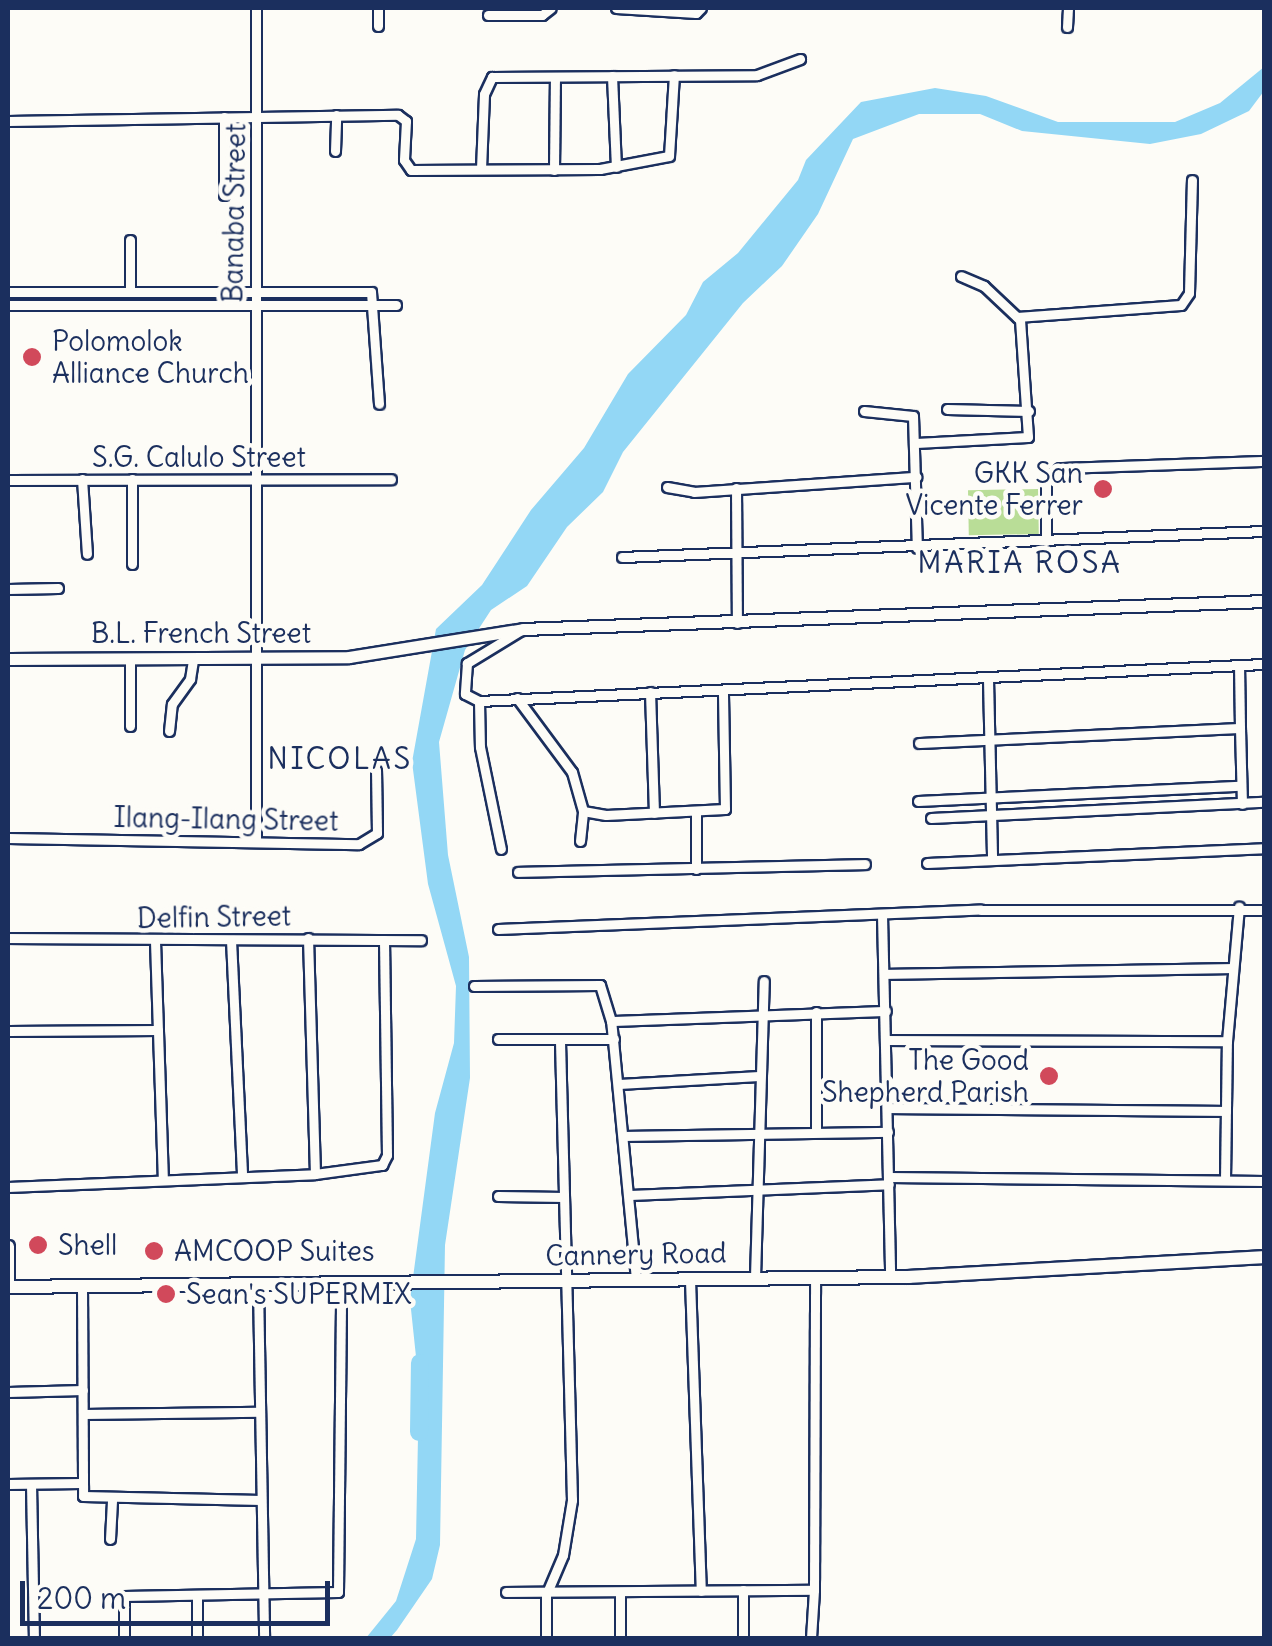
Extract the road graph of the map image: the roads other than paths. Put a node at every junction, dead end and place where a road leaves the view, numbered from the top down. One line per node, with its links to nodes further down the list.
1 (256, 8): 16 (street, Banaba Street)
2 (378, 8): 8 (street)
3 (552, 8): 7 (street)
4 (616, 8): 5 (street)
5 (701, 8)
6 (1068, 8): 9 (street)
7 (488, 15)
8 (378, 26)
9 (1067, 27)
10 (800, 59): 11 (street)
11 (674, 75): 12 (street); 19 (street)
12 (612, 76): 13 (street); 19 (street)
13 (554, 78): 20 (street); 21 (street)
14 (336, 115): 16 (street); 18 (street); 20 (street)
15 (224, 117): 16 (street); 17 (street); 23 (street)
16 (258, 117): 27 (street, Banaba Street)
17 (8, 121)
18 (335, 152)
19 (616, 167): 21 (street)
20 (481, 169): 21 (street)
21 (554, 170)
22 (1192, 180): 33 (street)
23 (224, 195)
24 (130, 240): 26 (street)
25 (961, 276): 33 (street)
26 (130, 291): 27 (street); 28 (street)
27 (255, 291): 29 (street, Banaba Street); 31 (street)
28 (8, 292)
29 (255, 304): 30 (street); 31 (street); 45 (street, Banaba Street)
30 (8, 305)
31 (376, 305): 32 (street); 34 (street)
32 (396, 305)
33 (1017, 318): 37 (street)
34 (378, 404)
35 (947, 409): 37 (street)
36 (864, 411): 38 (street)
37 (1029, 411): 38 (street)
38 (916, 443): 40 (street)
39 (1264, 461): 49 (street)
40 (916, 477): 47 (street); 50 (street)
41 (132, 478): 42 (street, S.G. Calulo Street); 45 (street, S.G. Calulo Street); 54 (street)
42 (82, 479): 44 (street, S.G. Calulo Street); 51 (street)
43 (391, 479): 45 (street, S.G. Calulo Street)
44 (8, 480)
45 (256, 480): 63 (street, Banaba Street)
46 (667, 487): 47 (street)
47 (736, 488): 52 (street)
48 (1264, 530): 49 (street)
49 (1046, 541): 50 (street)
50 (916, 548): 52 (street)
51 (87, 554)
52 (735, 555): 53 (street); 58 (street)
53 (622, 557)
54 (132, 564)
55 (58, 588): 56 (street)
56 (8, 589)
57 (1264, 601): 58 (street, B.L. French Street)
58 (737, 623): 59 (street, B.L. French Street)
59 (522, 629): 63 (street, B.L. French Street); 70 (street)
60 (8, 658): 61 (street, B.L. French Street)
61 (130, 659): 62 (street, B.L. French Street); 71 (street)
62 (193, 659): 63 (street, B.L. French Street); 73 (street)
63 (258, 660): 88 (street, Banaba Street)
64 (1264, 664): 65 (street)
65 (1239, 665): 66 (street); 72 (street)
66 (988, 679): 67 (street); 74 (street)
67 (722, 690): 68 (street); 83 (street)
68 (650, 692): 69 (street); 84 (street)
69 (517, 698): 70 (street); 82 (street)
70 (479, 701): 91 (street)
71 (130, 726)
72 (1240, 728): 74 (street); 77 (street)
73 (170, 731)
74 (992, 740): 75 (street); 78 (street)
75 (919, 743)
76 (376, 770): 88 (street, Ilang-Ilang Street)
77 (1240, 786): 78 (street); 81 (street)
78 (994, 799): 79 (street); 85 (street)
79 (918, 800)
80 (1264, 802): 81 (street)
81 (1242, 804): 85 (street)
82 (583, 812): 84 (street); 89 (street)
83 (696, 812): 84 (street); 95 (street)
84 (654, 813)
85 (995, 817): 86 (street); 92 (street)
86 (930, 818)
87 (8, 838): 88 (street, Ilang-Ilang Street)
88 (256, 839)
89 (580, 841)
90 (1264, 848): 92 (street)
91 (501, 849)
92 (992, 858): 94 (street)
93 (865, 864): 95 (street)
94 (927, 864)
95 (696, 869): 96 (street)
96 (518, 872)
97 (1239, 907): 98 (street); 99 (street); 107 (street)
98 (1264, 910)
99 (882, 915): 100 (street); 108 (street)
100 (498, 930)
101 (8, 938): 106 (street, Delfin Street)
102 (308, 938): 103 (street, Delfin Street); 104 (street, Delfin Street); 130 (street)
103 (231, 940): 106 (street, Delfin Street); 131 (street)
104 (384, 940): 105 (street, Delfin Street); 130 (street)
105 (421, 940)
106 (155, 941): 115 (street)
107 (1230, 968): 108 (street); 121 (street)
108 (885, 974): 111 (street)
109 (764, 981): 113 (street)
110 (474, 986): 114 (street)
111 (886, 1011): 112 (street); 120 (street)
112 (816, 1012): 113 (street); 127 (street)
113 (762, 1015): 114 (street); 122 (street)
114 (612, 1021): 119 (street)
115 (158, 1030): 116 (street); 132 (street)
116 (8, 1031)
117 (498, 1039): 118 (street)
118 (560, 1039): 119 (street); 140 (street)
119 (614, 1039): 123 (street)
120 (887, 1040): 121 (street); 124 (street)
121 (1227, 1041): 125 (street)
122 (760, 1076): 123 (street); 126 (street)
123 (620, 1084): 129 (street)
124 (888, 1108): 125 (street); 128 (street)
125 (1226, 1110): 134 (street)
126 (758, 1131): 127 (street); 129 (street); 137 (street)
127 (816, 1131): 128 (street)
128 (888, 1132): 133 (street)
129 (626, 1136): 138 (street)
130 (316, 1174): 131 (street)
131 (242, 1177): 132 (street)
132 (163, 1180): 136 (street)
133 (889, 1180): 134 (street); 137 (street); 144 (street)
134 (1226, 1180): 135 (street)
135 (1264, 1181)
136 (8, 1187)
137 (756, 1187): 138 (street); 143 (street)
138 (630, 1194): 146 (street)
139 (498, 1196): 140 (street)
140 (564, 1196): 147 (street)
141 (8, 1246): 151 (street)
142 (1264, 1258): 144 (main road, Cannery Road)
143 (755, 1277): 145 (main road, Cannery Road); 148 (main road, Cannery Road)
144 (890, 1277): 145 (main road, Cannery Road)
145 (815, 1278): 164 (street)
146 (636, 1279): 147 (main road, Cannery Road); 148 (main road, Cannery Road)
147 (566, 1280): 149 (main road, Cannery Road); 168 (street)
148 (690, 1280): 165 (street)
149 (341, 1284): 150 (main road, Cannery Road); 170 (street)
150 (258, 1286): 152 (main road, Cannery Road); 155 (street)
151 (8, 1287): 152 (main road, Cannery Road)
152 (82, 1287): 153 (street)
153 (83, 1390): 154 (street); 156 (street)
154 (8, 1392)
155 (260, 1412): 156 (street); 161 (street)
156 (84, 1414): 157 (street)
157 (81, 1483): 159 (street); 160 (street)
158 (8, 1484): 159 (street)
159 (31, 1484): 171 (street)
160 (112, 1500): 161 (street); 162 (street)
161 (261, 1500): 170 (street)
162 (110, 1539)
163 (744, 1590): 164 (street); 165 (street); 177 (street)
164 (814, 1590): 178 (street)
165 (700, 1591): 167 (street)
166 (506, 1592): 168 (street)
167 (620, 1593): 168 (street); 176 (street)
168 (546, 1595): 175 (street)
169 (198, 1598): 170 (street); 172 (street); 173 (street)
170 (263, 1598): 174 (street)
171 (34, 1638)
172 (124, 1638)
173 (197, 1638)
174 (264, 1638)
175 (546, 1638)
176 (620, 1638)
177 (744, 1638)
178 (811, 1638)

